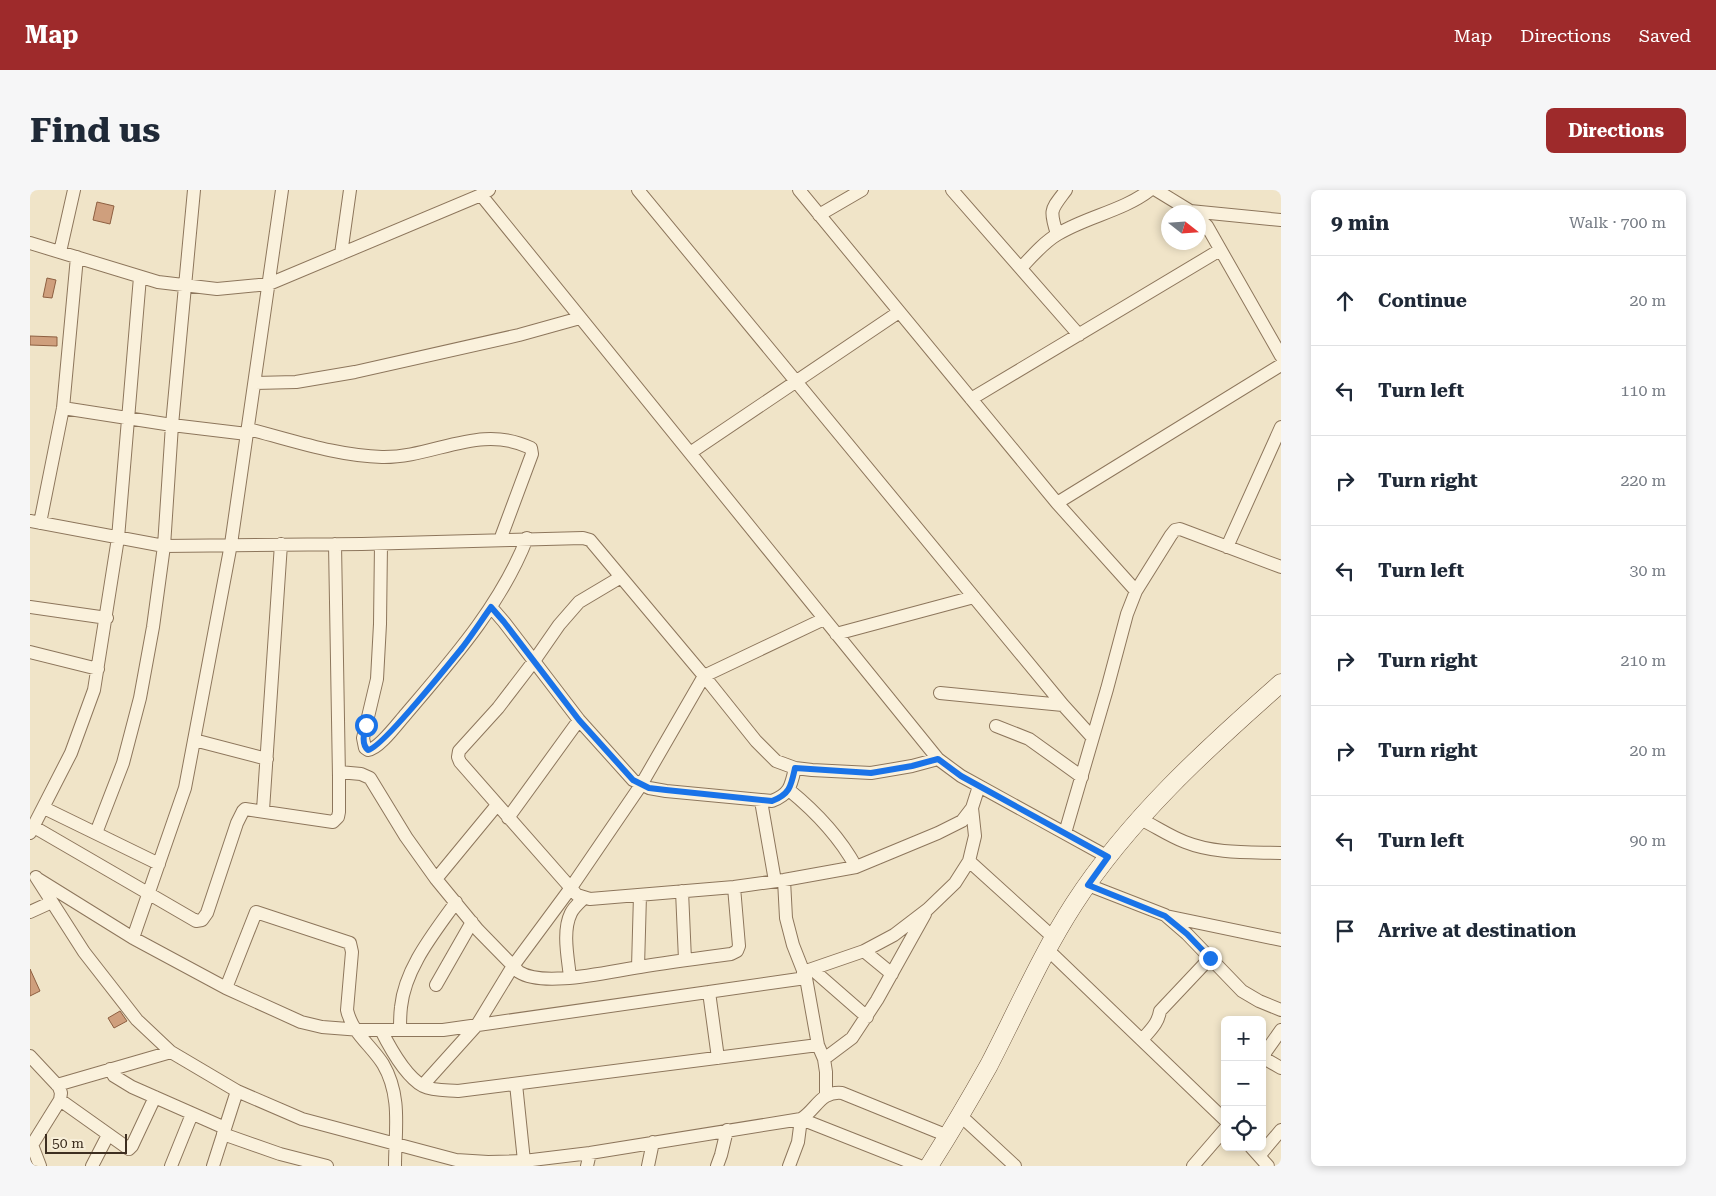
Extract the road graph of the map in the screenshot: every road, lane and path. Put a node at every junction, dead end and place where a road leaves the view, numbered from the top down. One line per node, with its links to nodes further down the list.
1 (74, 190): 21 (street)
2 (194, 190): 27 (street)
3 (282, 190): 26 (street)
4 (638, 190): 33 (street)
5 (799, 190): 14 (street)
6 (862, 190): 14 (street)
7 (952, 190): 24 (street)
8 (1066, 190): 18 (street)
9 (1150, 190): 18 (street)
10 (1156, 190): 13 (street)
11 (351, 191): 22 (street)
12 (485, 193): 22 (street); 29 (street)
13 (1180, 205)
14 (820, 215): 28 (street)
15 (1206, 215): 16 (street)
16 (1281, 220)
17 (1206, 225): 20 (street)
18 (1057, 234): 24 (street)
19 (30, 243): 21 (street)
20 (1220, 250): 30 (street); 31 (street)
21 (60, 252): 23 (street)
22 (341, 254): 26 (street)
23 (78, 257): 25 (street); 36 (street)
24 (1021, 268): 30 (street)
25 (140, 277): 27 (street); 37 (street)
26 (269, 284): 27 (street); 34 (street)
27 (185, 285): 38 (street)
28 (899, 312): 33 (street); 35 (street)
29 (580, 318): 34 (street); 41 (street)
30 (1079, 334): 35 (street)
31 (1281, 356)
32 (1281, 365): 42 (street)
33 (796, 380): 41 (street); 56 (street)
34 (255, 383): 40 (street)
35 (971, 399): 42 (street)
36 (63, 408): 37 (street); 43 (street)
37 (127, 417): 38 (street); 44 (street)
38 (172, 425): 40 (street); 51 (street)
39 (1281, 427): 52 (street)
40 (248, 432): 46 (street); 47 (street)
41 (690, 453): 60 (street)
42 (1057, 503): 55 (street)
43 (35, 522): 44 (street)
44 (118, 538): 51 (street); 59 (street)
45 (532, 538): 46 (street); 54 (street); 58 (street)
46 (500, 540): 50 (street)
47 (231, 544): 48 (street); 51 (street); 72 (street)
48 (281, 544): 49 (street); 73 (street)
49 (335, 544): 50 (street); 76 (street)
50 (381, 544): 58 (street)
51 (164, 546): 89 (street)
52 (1227, 547): 53 (street); 55 (street)
53 (1281, 567)
54 (621, 577): 63 (street); 65 (street)
55 (1136, 590): 71 (street)
56 (974, 597): 61 (street); 68 (street)
57 (30, 607): 59 (street)
58 (492, 609): 63 (street)
59 (107, 618): 64 (street)
60 (824, 619): 61 (street); 65 (street)
61 (836, 634): 74 (street)
62 (30, 652): 64 (street)
63 (534, 661): 69 (street); 82 (street)
64 (98, 668): 83 (street)
65 (704, 676): 75 (street); 78 (street)
66 (1281, 683): 87 (main road)
67 (940, 693): 68 (street)
68 (1063, 705): 71 (street)
69 (579, 720): 78 (street); 86 (street)
70 (996, 726): 77 (street)
71 (1092, 737): 77 (street)
72 (194, 740): 73 (street); 94 (street)
73 (267, 759): 85 (street)
74 (938, 759): 75 (street); 79 (street)
75 (795, 768): 80 (street)
76 (343, 772): 85 (street); 97 (street)
77 (1082, 777): 90 (street)
78 (641, 785): 81 (street); 101 (street)
79 (978, 786): 84 (street); 90 (street)
80 (789, 790): 81 (street); 95 (street)
81 (761, 801): 98 (street)
82 (497, 805): 86 (street); 97 (street)
83 (44, 808): 88 (street); 89 (street)
84 (972, 808): 93 (street); 95 (street)
85 (263, 810): 103 (street)
86 (508, 818): 101 (street)
87 (1140, 819): 91 (street); 92 (main road)
88 (32, 830): 103 (street)
89 (96, 833): 94 (street)
90 (1065, 833): 92 (street)
91 (1281, 853)
92 (1108, 857): 99 (main road)
93 (969, 861): 108 (street); 114 (street)
94 (159, 864): 103 (street)
95 (856, 867): 98 (street)
96 (33, 875): 106 (street); 112 (street)
97 (436, 879): 107 (street)
98 (780, 881): 100 (street); 120 (street)
99 (1088, 885): 110 (street); 114 (main road)
100 (734, 887): 102 (street); 117 (street)
101 (570, 888): 105 (street); 118 (street)
102 (682, 891): 104 (street); 117 (street)
103 (148, 894): 112 (street)
104 (640, 895): 105 (street); 119 (street)
105 (584, 898): 122 (street)
106 (52, 902): 109 (street); 136 (street)
107 (456, 902): 111 (street); 131 (street)
108 (928, 909): 115 (street); 121 (street)
109 (30, 912)
110 (1165, 916): 113 (street); 116 (street)
111 (472, 922): 118 (street); 123 (street)
112 (133, 938): 124 (street)
113 (1281, 940)
114 (1050, 943): 133 (street); 152 (main road)
115 (864, 951): 120 (street); 121 (street)
116 (1210, 958): 126 (street); 133 (street)
117 (685, 960): 119 (street)
118 (513, 966): 122 (street); 128 (street)
119 (638, 967): 122 (street)
120 (807, 973): 125 (street); 127 (street); 134 (street)
121 (892, 974): 127 (street)
122 (570, 977)
123 (436, 985)
124 (226, 988): 129 (street); 129 (street)
125 (709, 992): 128 (street); 138 (street)
126 (1281, 1010)
127 (866, 1017): 139 (street)
128 (476, 1025): 131 (street); 145 (street)
129 (358, 1030): 130 (street); 161 (street)
130 (378, 1030): 131 (street); 145 (street)
131 (400, 1030)
132 (1281, 1030): 135 (street)
133 (1142, 1040): 150 (street)
134 (818, 1045): 138 (street); 139 (street)
135 (1266, 1051)
136 (171, 1052): 142 (street); 146 (street)
137 (30, 1056): 144 (street)
138 (718, 1058): 143 (street)
139 (824, 1059): 147 (street)
140 (1266, 1059): 141 (street)
141 (1281, 1068)
142 (110, 1069): 144 (street); 148 (street)
143 (516, 1084): 145 (street); 166 (street)
144 (57, 1085): 149 (street)
145 (423, 1086)
146 (237, 1091): 156 (street); 161 (street)
147 (826, 1095): 153 (street); 159 (street)
148 (155, 1097): 151 (street); 158 (street)
149 (60, 1100): 158 (street); 163 (street)
150 (1221, 1113)
151 (192, 1114): 156 (street); 170 (street)
152 (960, 1116): 159 (main road); 180 (street)
153 (800, 1119): 154 (street); 177 (street); 178 (street)
154 (727, 1130): 160 (street); 176 (street)
155 (1281, 1130): 162 (street)
156 (224, 1131): 165 (street); 171 (street)
157 (1221, 1134): 181 (street)
158 (108, 1135): 169 (street)
159 (948, 1136): 179 (main road)
160 (653, 1142): 164 (street); 175 (street)
161 (400, 1145): 166 (street); 173 (street)
162 (1255, 1152): 182 (street)
163 (34, 1153): 167 (street); 168 (street)
164 (590, 1153): 166 (street); 174 (street)
165 (278, 1160): 172 (street)
166 (519, 1163)
167 (40, 1166)
168 (52, 1166)
169 (92, 1166)
170 (171, 1166)
171 (213, 1166)
172 (327, 1166)
173 (395, 1166)
174 (587, 1166)
175 (648, 1166)
176 (717, 1166)
177 (789, 1166)
178 (920, 1166)
179 (929, 1166)
180 (1016, 1166)
181 (1193, 1166)
182 (1268, 1166)

